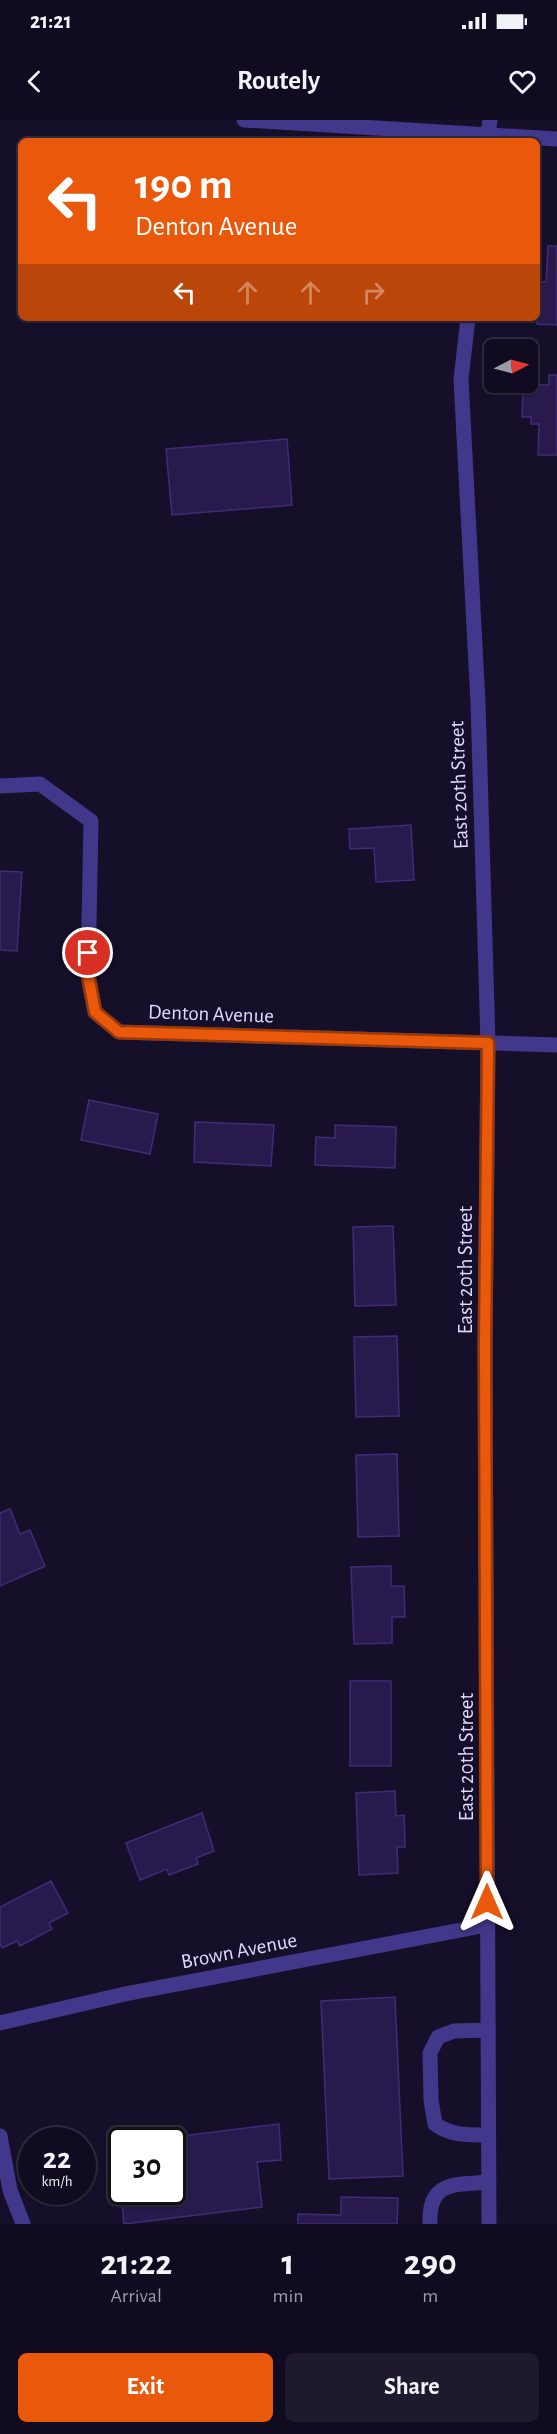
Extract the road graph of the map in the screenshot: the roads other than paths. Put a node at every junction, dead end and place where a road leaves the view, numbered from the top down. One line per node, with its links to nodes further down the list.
1 (244, 120): 3 (street)
2 (490, 120): 4 (street)
3 (475, 138)
4 (488, 138)
5 (540, 139): 6 (street)
6 (557, 139)
7 (468, 321): 9 (street, East 20th Street)
8 (0, 786): 9 (street, Denton Avenue)
9 (488, 1043): 10 (street, Denton Avenue); 11 (street, East 20th Street)
10 (557, 1045)
11 (487, 1925): 12 (street, Brown Avenue); 13 (street, East 20th Street)
12 (0, 2023)
13 (488, 2030): 14 (street, East 20th Street); 14 (street)
14 (488, 2134): 16 (street, East 20th Street)
15 (0, 2136): 17 (street)
16 (488, 2182): 18 (street); 19 (street, East 20th Street)
17 (23, 2224)
18 (430, 2224)
19 (489, 2224)

